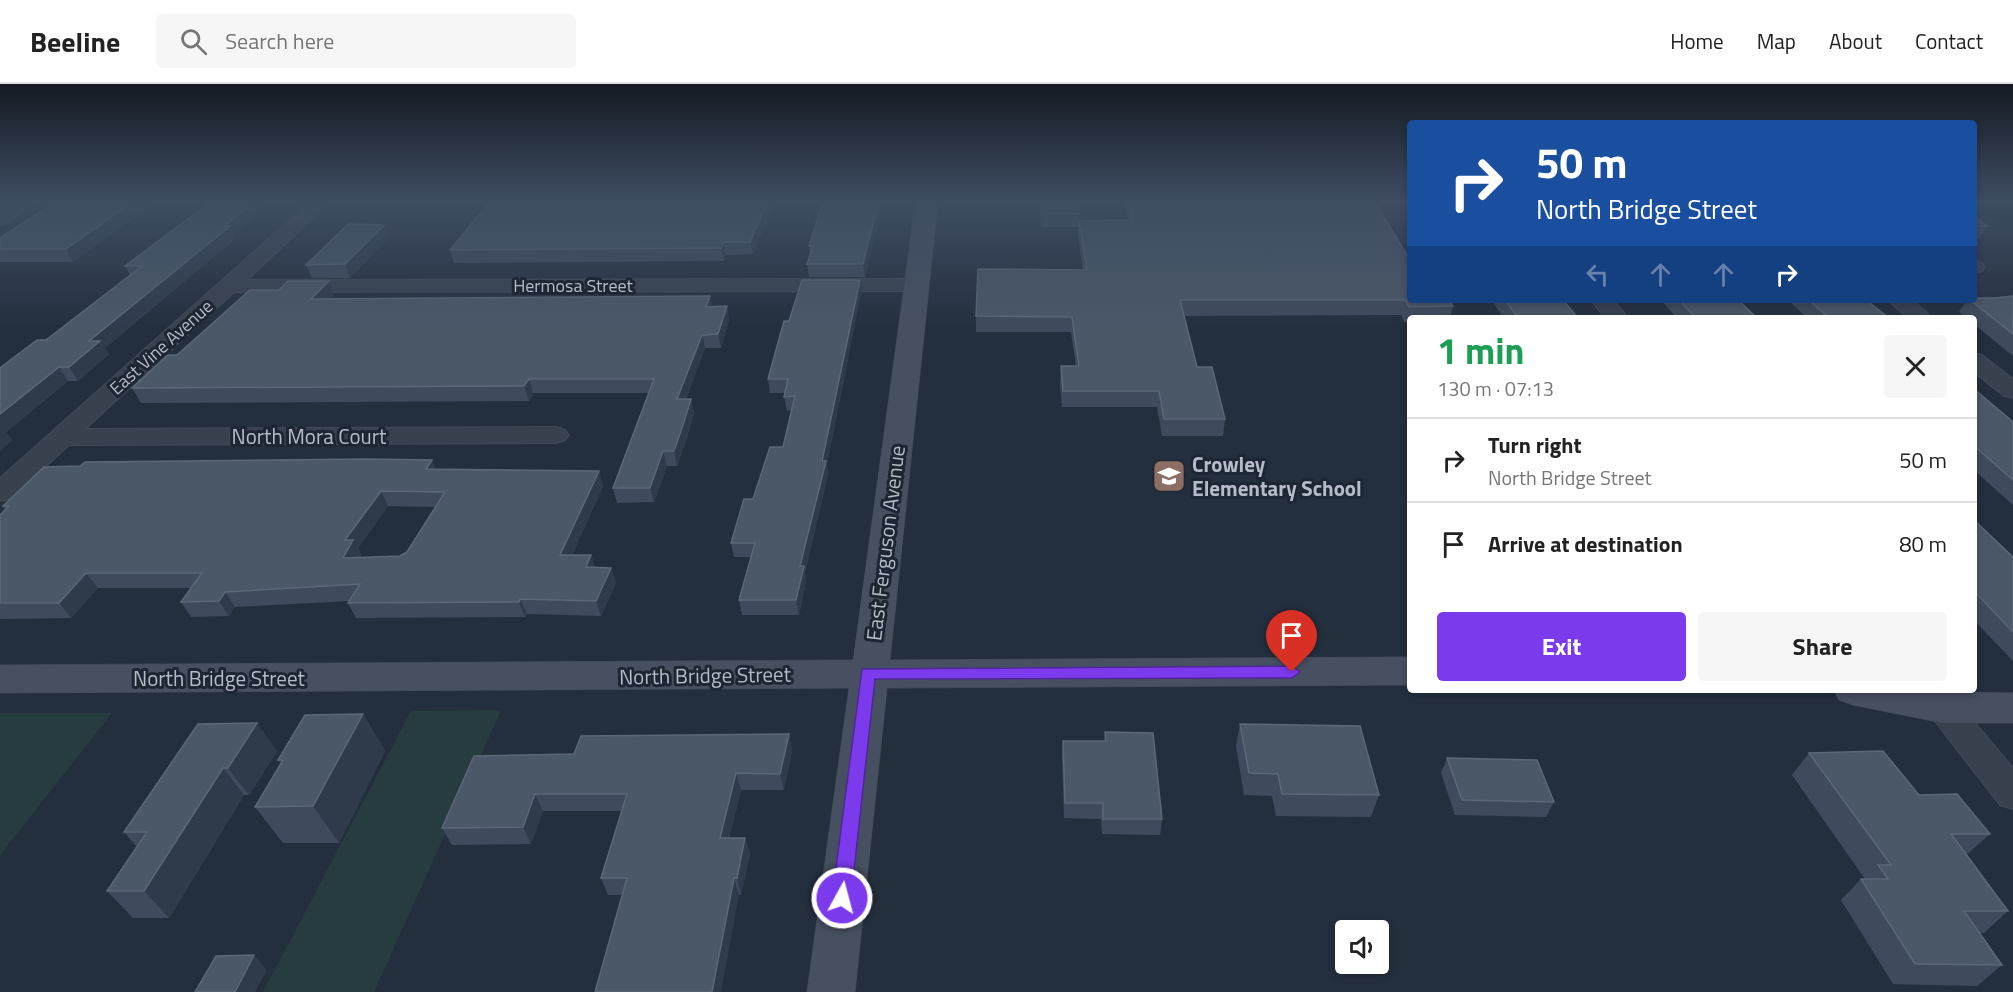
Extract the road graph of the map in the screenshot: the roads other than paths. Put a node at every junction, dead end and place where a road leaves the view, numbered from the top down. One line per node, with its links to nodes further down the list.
1 (275, 243): 4 (street, East Vine Avenue)
2 (922, 243): 3 (street, East Ferguson Avenue)
3 (918, 285): 4 (street, Hermosa Street); 15 (street, East Ferguson Avenue)
4 (228, 286): 12 (street, East Vine Avenue)
5 (1604, 303): 7 (street)
6 (1903, 303): 8 (street)
7 (1614, 315)
8 (1918, 315)
9 (1977, 362): 10 (street)
10 (2013, 391)
11 (556, 435): 12 (street, North Mora Court)
12 (62, 437): 13 (street, East Vine Avenue)
13 (0, 493)
14 (1407, 671): 15 (street, North Bridge Street)
15 (868, 673): 16 (street, North Bridge Street); 21 (street, East Ferguson Avenue)
16 (0, 679)
17 (1881, 693): 18 (street)
18 (1936, 699): 19 (street); 20 (street)
19 (2013, 708)
20 (2013, 794)
21 (831, 992)

